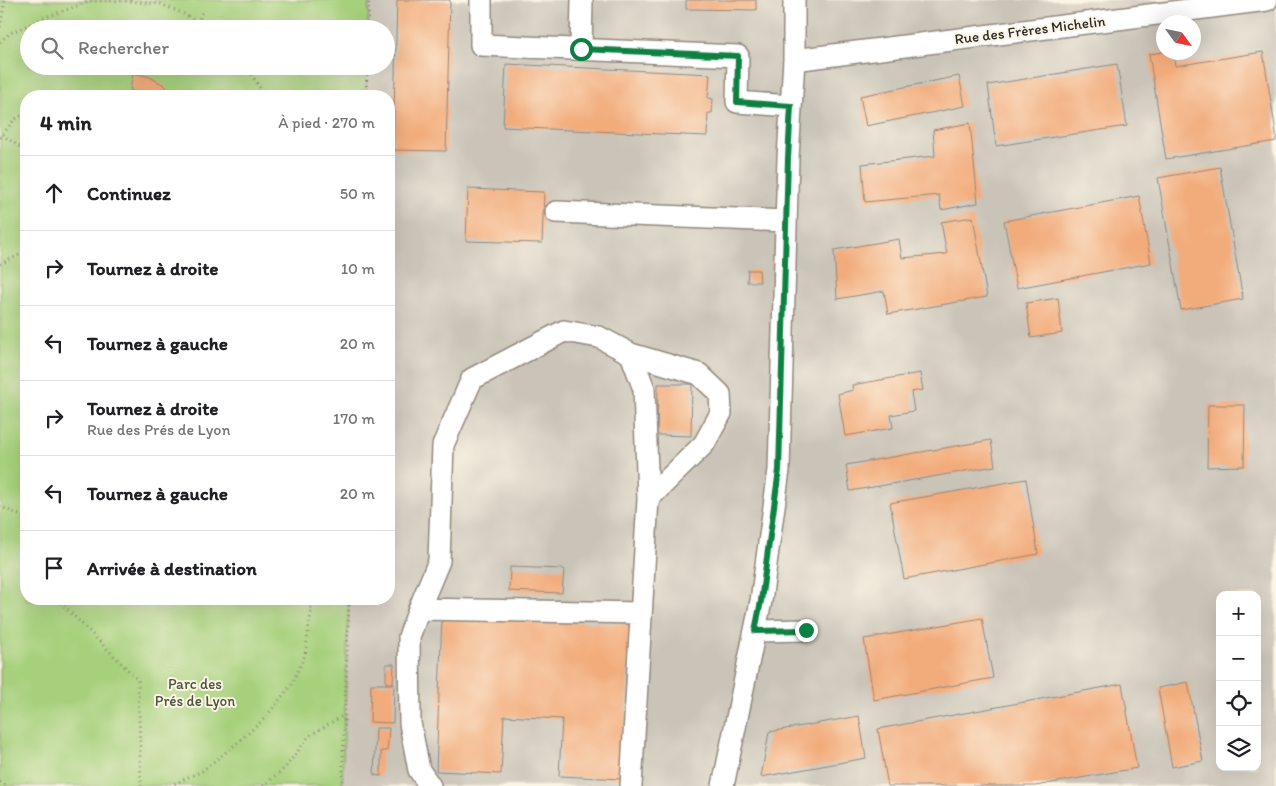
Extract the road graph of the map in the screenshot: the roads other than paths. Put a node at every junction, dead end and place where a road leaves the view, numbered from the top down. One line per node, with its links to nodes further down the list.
1 (481, 0): 7 (street)
2 (582, 0): 7 (street)
3 (794, 0): 8 (street)
4 (1266, 0): 5 (street, Rue des Frères Michelin)
5 (1219, 3): 6 (street, Rue des Frères Michelin)
6 (1113, 10): 8 (street, Rue des Frères Michelin)
7 (581, 49): 9 (street)
8 (794, 60): 9 (street)
9 (791, 106): 11 (street)
10 (556, 212): 11 (street)
11 (786, 221): 17 (street)
12 (631, 354): 13 (street); 13 (street); 14 (street)
13 (648, 499): 15 (street)
14 (418, 609): 15 (street); 18 (street)
15 (641, 613): 19 (street)
16 (806, 630): 17 (street)
17 (755, 631): 20 (street)
18 (430, 786)
19 (632, 786)
20 (723, 786)

